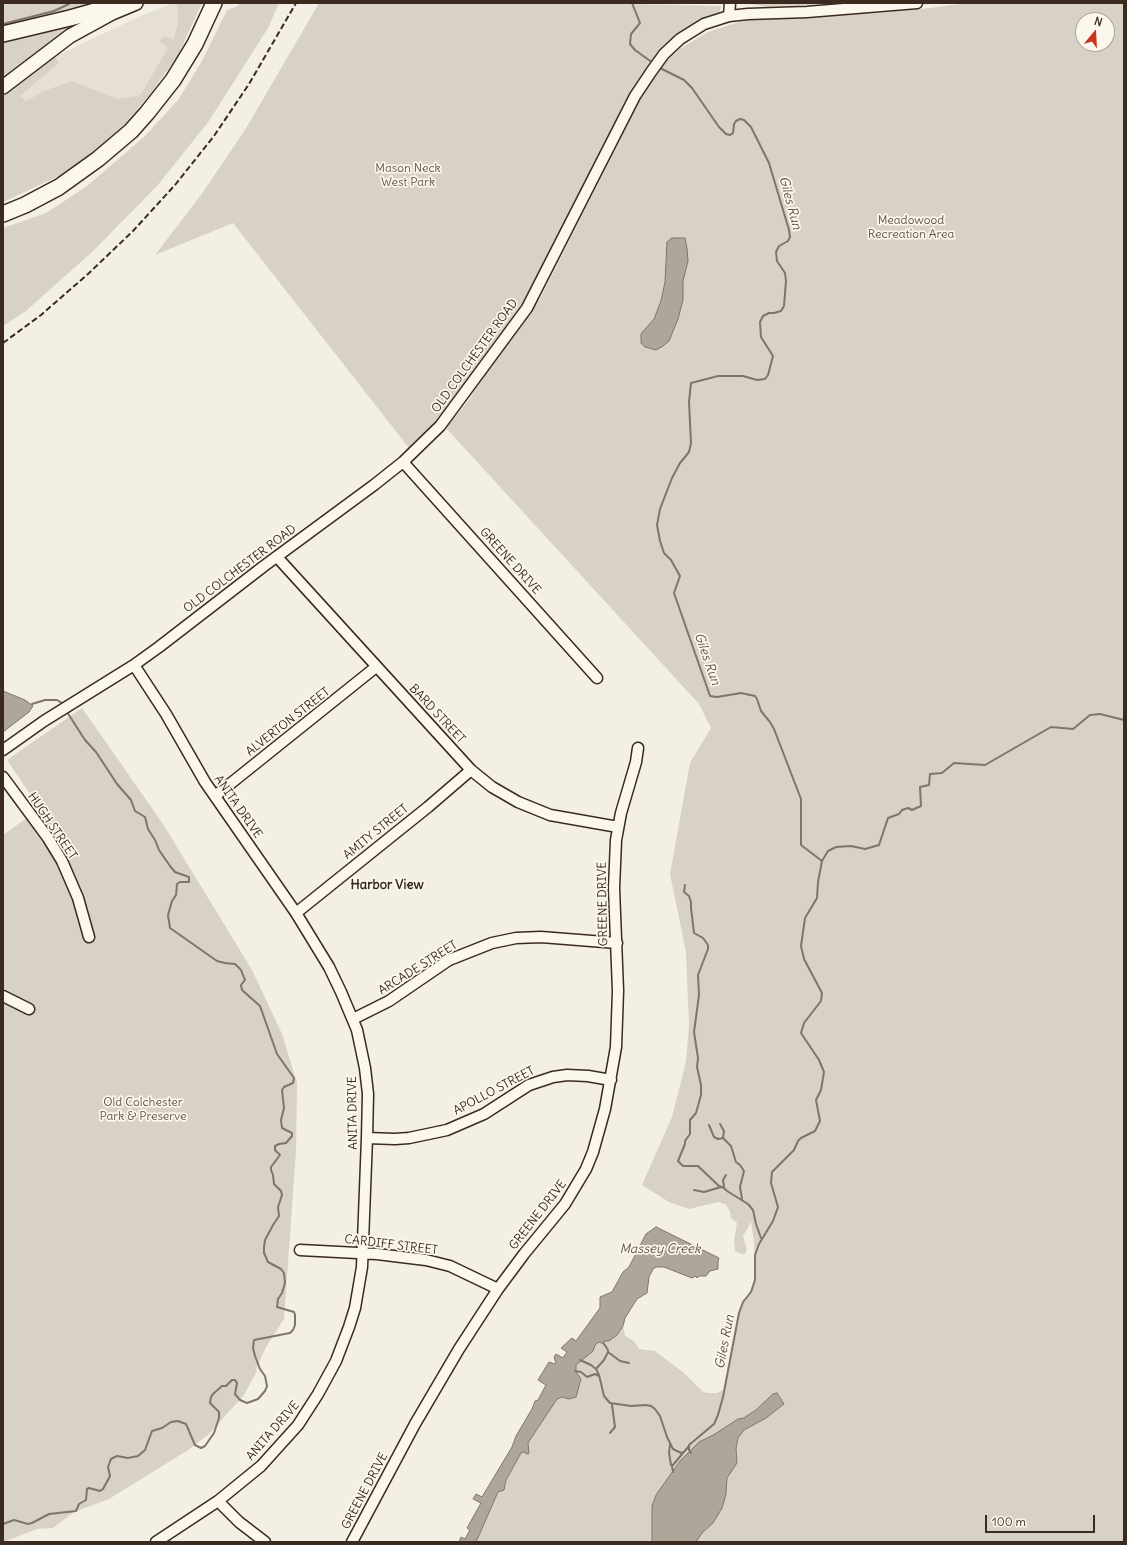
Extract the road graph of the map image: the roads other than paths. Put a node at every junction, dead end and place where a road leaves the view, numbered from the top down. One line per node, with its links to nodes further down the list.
1 (124, 3): 7 (highway)
2 (136, 3): 8 (main road)
3 (214, 3): 9 (highway)
4 (730, 3): 6 (street)
5 (917, 3): 6 (street, OLD COLCHESTER ROAD)
6 (730, 16): 10 (street, OLD COLCHESTER ROAD)
7 (3, 34)
8 (3, 86)
9 (3, 214)
10 (403, 462): 11 (street, OLD COLCHESTER ROAD); 14 (street, GREENE DRIVE)
11 (277, 557): 12 (street, OLD COLCHESTER ROAD); 13 (street, BARD STREET)
12 (134, 665): 16 (street, OLD COLCHESTER ROAD); 19 (street, ANITA DRIVE)
13 (376, 667): 17 (street, BARD STREET); 19 (street, ALVERTON STREET)
14 (597, 678)
15 (638, 748): 20 (street, GREENE DRIVE)
16 (3, 750)
17 (471, 770): 20 (street, BARD STREET); 21 (street, AMITY STREET)
18 (3, 777): 22 (street, HUGH STREET)
19 (215, 796): 21 (street, ANITA DRIVE)
20 (618, 827): 23 (street, GREENE DRIVE)
21 (296, 912): 26 (street, ANITA DRIVE)
22 (89, 937)
23 (616, 943): 26 (street, ARCADE STREET); 27 (street, GREENE DRIVE)
24 (3, 996): 25 (street)
25 (29, 1010)
26 (353, 1019): 28 (street, ANITA DRIVE)
27 (610, 1080): 28 (street, APOLLO STREET); 31 (street, GREENE DRIVE)
28 (368, 1138): 30 (street, ANITA DRIVE)
29 (300, 1250): 30 (street, CARDIFF STREET)
30 (364, 1253): 31 (street, CARDIFF STREET); 32 (street, ANITA DRIVE)
31 (498, 1289): 35 (street, GREENE DRIVE)
32 (218, 1501): 33 (street, ANITA DRIVE); 34 (street)
33 (156, 1542)
34 (265, 1542)
35 (352, 1542)

